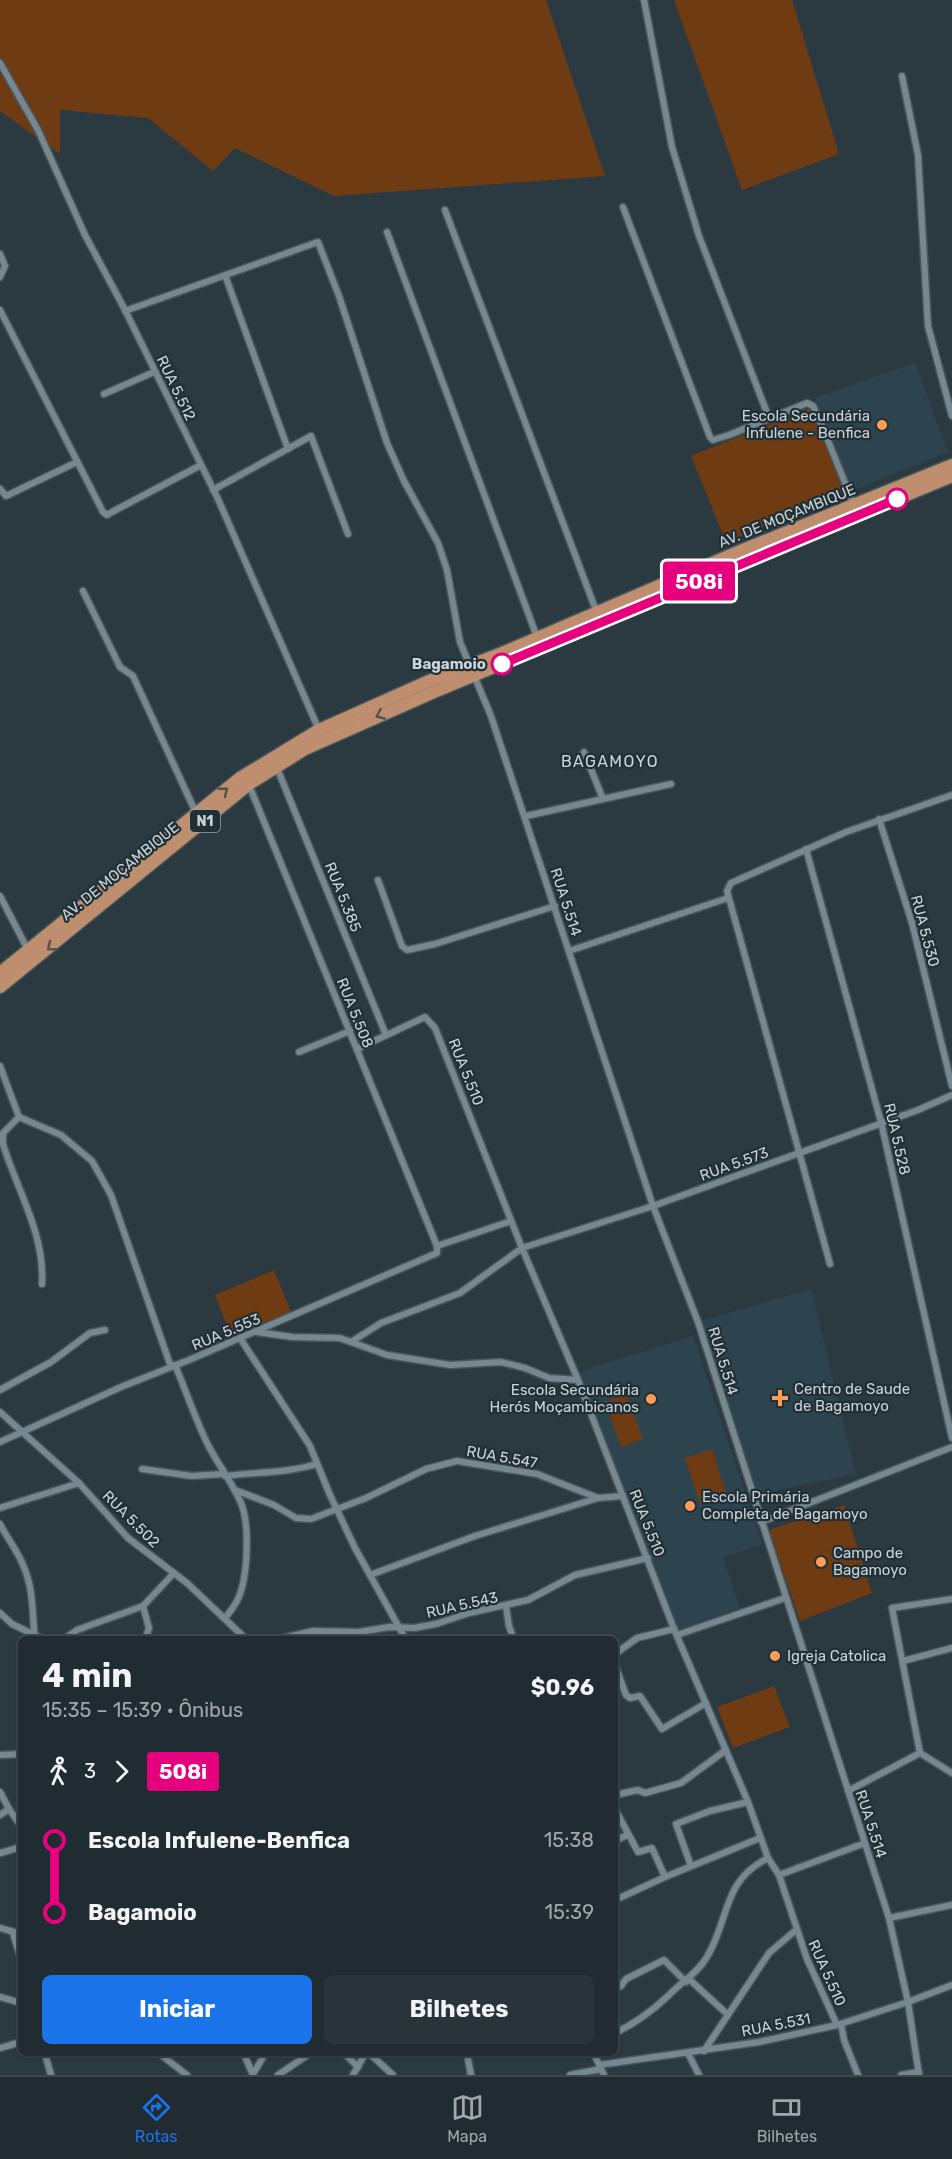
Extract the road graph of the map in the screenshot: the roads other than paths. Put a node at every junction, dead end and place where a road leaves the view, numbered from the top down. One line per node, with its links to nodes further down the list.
1 (644, 0): 16 (street)
2 (0, 63): 3 (street, RUA 5.512)
3 (2, 72): 12 (street, RUA 5.512)
4 (902, 76): 15 (street)
5 (623, 207): 16 (street)
6 (445, 210): 26 (street)
7 (387, 232): 27 (street)
8 (0, 254): 10 (street)
9 (225, 275): 12 (street); 17 (street); 28 (street, RUA 5.514)
10 (0, 278)
11 (0, 310): 18 (street)
12 (125, 310): 13 (street, RUA 5.512)
13 (154, 372): 14 (street); 19 (street, RUA 5.512)
14 (104, 394)
15 (952, 417)
16 (769, 418): 23 (street)
17 (288, 449): 22 (street); 24 (street)
18 (77, 462): 19 (street); 21 (street)
19 (201, 465): 22 (street, RUA 5.512)
20 (952, 474): 23 (highway, AV. DE MOÇAMBIQUE); 28 (highway, AV. DE MOÇAMBIQUE)
21 (0, 489)
22 (213, 490): 29 (street, RUA 5.512)
23 (854, 505): 26 (highway, AV. DE MOÇAMBIQUE)
24 (348, 534)
25 (83, 591): 36 (street)
26 (597, 613): 27 (highway, AV. DE MOÇAMBIQUE)
27 (537, 637): 28 (highway, AV. DE MOÇAMBIQUE)
28 (470, 671): 29 (highway, AV. DE MOÇAMBIQUE / N1); 31 (highway, AV. DE MOÇAMBIQUE / N1, one-way to 31); 37 (street, RUA 5.514)
29 (319, 730): 36 (highway, AV. DE MOÇAMBIQUE / N1, one-way to 29)
30 (584, 752): 35 (street)
31 (277, 768): 32 (highway, AV. DE MOÇAMBIQUE / N1); 49 (street, RUA 5.385)
32 (249, 784): 47 (highway, AV. DE MOÇAMBIQUE / N1, one-way to 47); 48 (street, RUA 5.508)
33 (671, 784): 35 (street)
34 (952, 795): 38 (street)
35 (603, 799): 37 (street)
36 (196, 813): 44 (highway, AV. DE MOÇAMBIQUE / N1)
37 (526, 816): 43 (street, RUA 5.514)
38 (879, 819): 39 (street); 53 (street, RUA 5.530)
39 (806, 849): 42 (street); 56 (street, RUA 5.528)
40 (378, 880): 43 (street)
41 (0, 896): 44 (street)
42 (728, 898): 45 (street); 57 (street)
43 (555, 906): 45 (street, RUA 5.514)
44 (28, 951): 46 (highway, AV. DE MOÇAMBIQUE / N1)
45 (569, 951): 58 (street, RUA 5.514)
46 (0, 973)
47 (0, 987)
48 (350, 1031): 50 (street, RUA 5.508); 51 (street)
49 (386, 1035): 50 (street); 59 (street, RUA 5.510)
50 (357, 1049): 60 (street, RUA 5.508)
51 (299, 1052)
52 (0, 1066): 55 (street)
53 (952, 1086)
54 (952, 1095): 56 (street, RUA 5.573)
55 (19, 1117): 63 (street); 68 (street)
56 (881, 1122): 57 (street, RUA 5.573); 73 (street, RUA 5.528)
57 (799, 1153): 58 (street, RUA 5.573); 62 (street)
58 (653, 1206): 61 (street, RUA 5.573); 85 (street, RUA 5.514)
59 (511, 1221): 60 (street, RUA 5.553); 61 (street, RUA 5.510)
60 (438, 1248): 65 (street, RUA 5.553)
61 (522, 1248): 67 (street, RUA 5.573); 69 (street, RUA 5.510)
62 (830, 1264)
63 (42, 1284)
64 (105, 1330): 70 (street)
65 (256, 1332): 66 (street, RUA 5.553); 67 (street)
66 (240, 1338): 68 (street, RUA 5.553); 76 (street)
67 (351, 1342): 69 (street)
68 (173, 1366): 72 (street, RUA 5.553); 78 (street)
69 (578, 1380): 81 (street, RUA 5.510)
70 (0, 1390)
71 (0, 1412): 72 (street, RUA 5.502)
72 (21, 1433): 74 (street, RUA 5.553); 79 (street, RUA 5.502)
73 (952, 1438)
74 (0, 1442)
75 (952, 1447): 85 (street)
76 (317, 1464): 78 (street); 84 (street)
77 (142, 1469): 78 (street)
78 (224, 1475): 80 (street)
79 (79, 1483): 83 (street); 88 (street, RUA 5.502)
80 (235, 1490): 84 (street, RUA 5.547); 95 (street)
81 (623, 1496): 82 (street); 87 (street, RUA 5.510)
82 (598, 1498): 84 (street, RUA 5.547); 89 (street)
83 (0, 1508)
84 (337, 1510): 89 (street)
85 (761, 1522): 90 (street, RUA 5.514)
86 (0, 1524): 99 (street)
87 (648, 1558): 93 (street, RUA 5.543); 97 (street, RUA 5.510)
88 (174, 1573): 92 (street); 95 (street, RUA 5.502)
89 (370, 1575): 96 (street)
90 (785, 1598): 97 (street); 116 (street, RUA 5.514)
91 (952, 1599): 108 (street)
92 (143, 1606): 100 (street); 101 (street)
93 (506, 1606): 96 (street, RUA 5.543); 105 (street)
94 (0, 1613): 98 (street)
95 (225, 1618): 102 (street, RUA 5.502)
96 (400, 1627): 103 (street, RUA 5.543); 104 (street)
97 (676, 1632): 107 (street); 110 (street, RUA 5.510)
98 (32, 1636)
99 (34, 1636)
100 (69, 1636)
101 (147, 1636)
102 (243, 1636)
103 (288, 1636)
104 (404, 1636)
105 (513, 1636)
106 (952, 1648): 108 (street)
107 (618, 1652)
108 (903, 1661): 112 (street)
109 (618, 1673): 110 (street)
110 (706, 1703): 111 (street, RUA 5.510)
111 (726, 1750): 118 (street); 119 (street, RUA 5.510)
112 (920, 1753): 115 (street); 116 (street)
113 (18, 1754): 114 (street)
114 (0, 1755)
115 (952, 1773)
116 (848, 1791): 127 (street, RUA 5.514)
117 (0, 1792): 120 (street)
118 (618, 1794)
119 (748, 1802): 125 (street, RUA 5.510); 131 (street)
120 (9, 1809): 121 (street); 123 (street)
121 (0, 1815)
122 (618, 1816): 124 (street)
123 (18, 1822)
124 (627, 1835): 126 (street); 133 (street)
125 (760, 1838): 130 (street, RUA 5.510); 131 (street)
126 (618, 1840)
127 (865, 1843): 132 (street); 136 (street, RUA 5.514)
128 (18, 1848): 129 (street)
129 (0, 1853)
130 (768, 1858): 132 (street, RUA 5.510); 142 (street)
131 (691, 1866): 133 (street)
132 (779, 1875): 138 (street, RUA 5.510)
133 (665, 1876): 134 (street)
134 (618, 1898)
135 (952, 1905): 136 (street)
136 (889, 1918): 147 (street, RUA 5.514)
137 (0, 1928): 139 (street)
138 (796, 1930): 148 (street); 149 (street, RUA 5.510)
139 (13, 1933): 140 (street); 141 (street)
140 (18, 1934)
141 (18, 1949)
142 (687, 1981): 144 (street); 148 (street); 150 (street)
143 (952, 1985): 147 (street, RUA 5.531)
144 (618, 1987)
145 (0, 1997): 146 (street)
146 (18, 2002)
147 (908, 2002): 149 (street, RUA 5.531); 168 (street, RUA 5.514)
148 (728, 2014): 153 (street)
149 (839, 2025): 153 (street, RUA 5.531); 177 (street, RUA 5.510)
150 (618, 2031)
151 (18, 2043): 152 (street)
152 (0, 2048)
153 (704, 2050): 154 (street, RUA 5.531)
154 (688, 2053): 166 (street, RUA 5.531); 176 (street)
155 (46, 2056): 169 (street)
156 (163, 2056): 170 (street)
157 (245, 2056): 167 (street)
158 (264, 2056): 167 (street)
159 (306, 2056): 171 (street)
160 (347, 2056): 165 (street)
161 (364, 2056): 165 (street)
162 (372, 2056): 173 (street)
163 (467, 2056): 174 (street)
164 (595, 2056): 166 (street)
165 (358, 2067): 172 (street)
166 (601, 2070): 175 (street, RUA 5.531)
167 (251, 2073)
168 (919, 2074): 178 (street)
169 (51, 2075)
170 (187, 2075)
171 (278, 2075)
172 (354, 2075)
173 (393, 2075)
174 (471, 2075)
175 (570, 2075)
176 (699, 2075)
177 (858, 2075)
178 (901, 2075)

